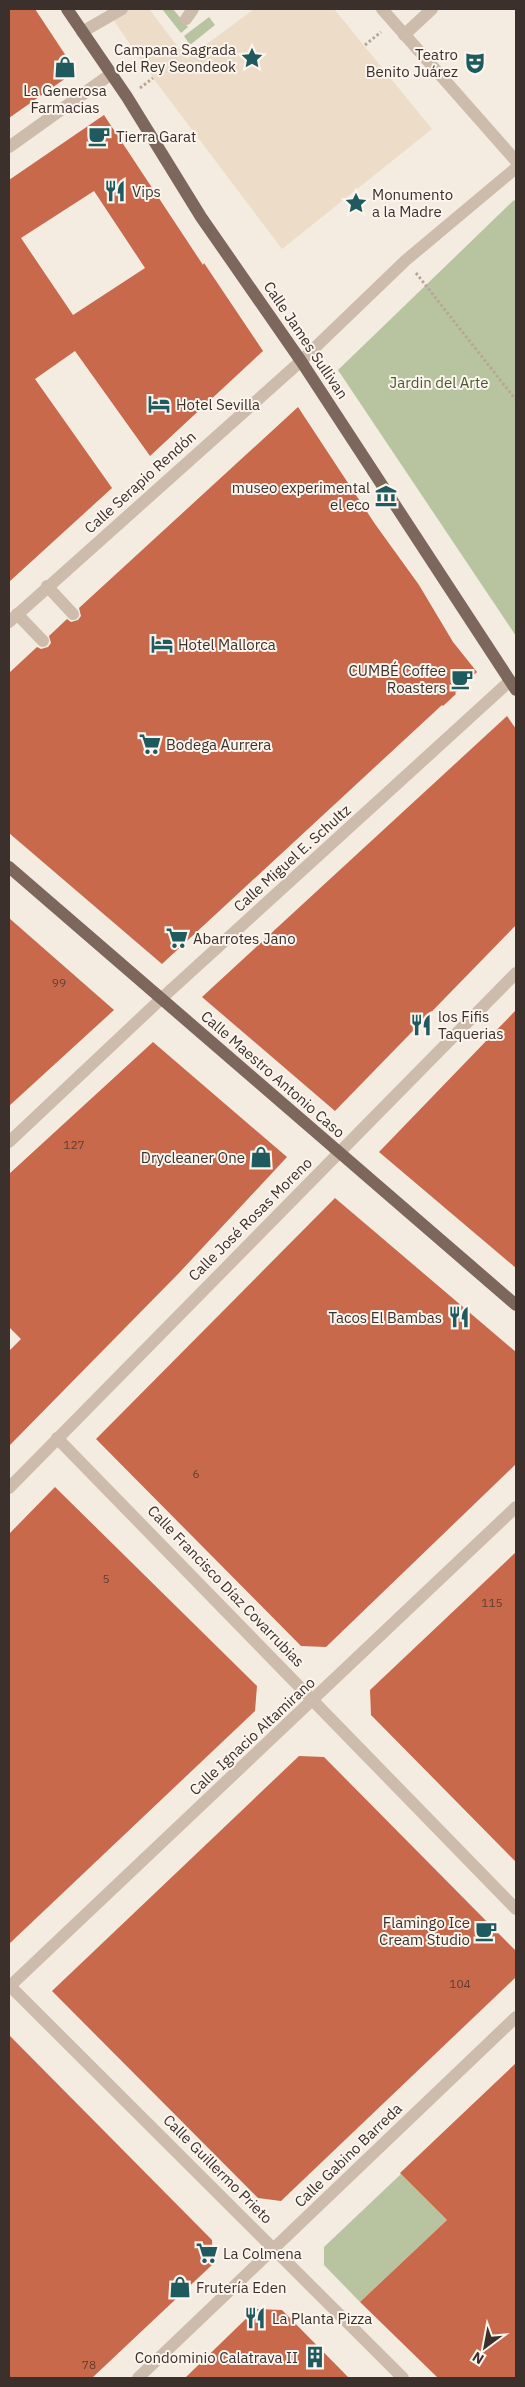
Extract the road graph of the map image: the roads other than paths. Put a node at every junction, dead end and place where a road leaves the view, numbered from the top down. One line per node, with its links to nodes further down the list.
1 (67, 9): 5 (main road, Calle James Sullivan)
2 (122, 9): 5 (street)
3 (382, 9): 6 (street)
4 (432, 9): 6 (street)
5 (82, 32): 7 (main road, Calle James Sullivan)
6 (404, 35): 9 (street)
7 (112, 74): 8 (street); 11 (main road, Calle James Sullivan)
8 (9, 147)
9 (516, 161)
10 (516, 168): 11 (street, Calle Serapio Rendón)
11 (301, 361): 12 (street, Calle Serapio Rendón); 16 (main road, Calle James Sullivan)
12 (47, 586): 13 (street); 14 (street, Calle Serapio Rendón)
13 (73, 614)
14 (13, 618): 15 (street)
15 (43, 642)
16 (513, 686): 19 (street, Calle Miguel E. Schultz)
17 (9, 867): 19 (main road, Calle Maestro Antonio Caso)
18 (516, 973): 21 (street, Calle José Rosas Moreno)
19 (162, 998): 20 (street, Calle Miguel E. Schultz); 21 (main road, Calle Maestro Antonio Caso)
20 (9, 1142)
21 (338, 1153): 22 (main road, Calle Maestro Antonio Caso); 23 (street, Calle José Rosas Moreno)
22 (516, 1305)
23 (57, 1438): 24 (street, Calle José Rosas Moreno); 26 (street, Calle Francisco Díaz Covarrubias)
24 (9, 1488)
25 (516, 1507): 26 (street, Calle Ignacio Altamirano)
26 (314, 1700): 27 (street, Calle Francisco Díaz Covarrubias); 28 (street, Calle Ignacio Altamirano)
27 (516, 1909)
28 (9, 1986): 30 (street, Calle Guillermo Prieto)
29 (516, 2017): 30 (street, Calle Gabino Barreda)
30 (274, 2248): 31 (street, Calle Gabino Barreda); 32 (street, Calle Guillermo Prieto)
31 (138, 2378)
32 (403, 2378)

